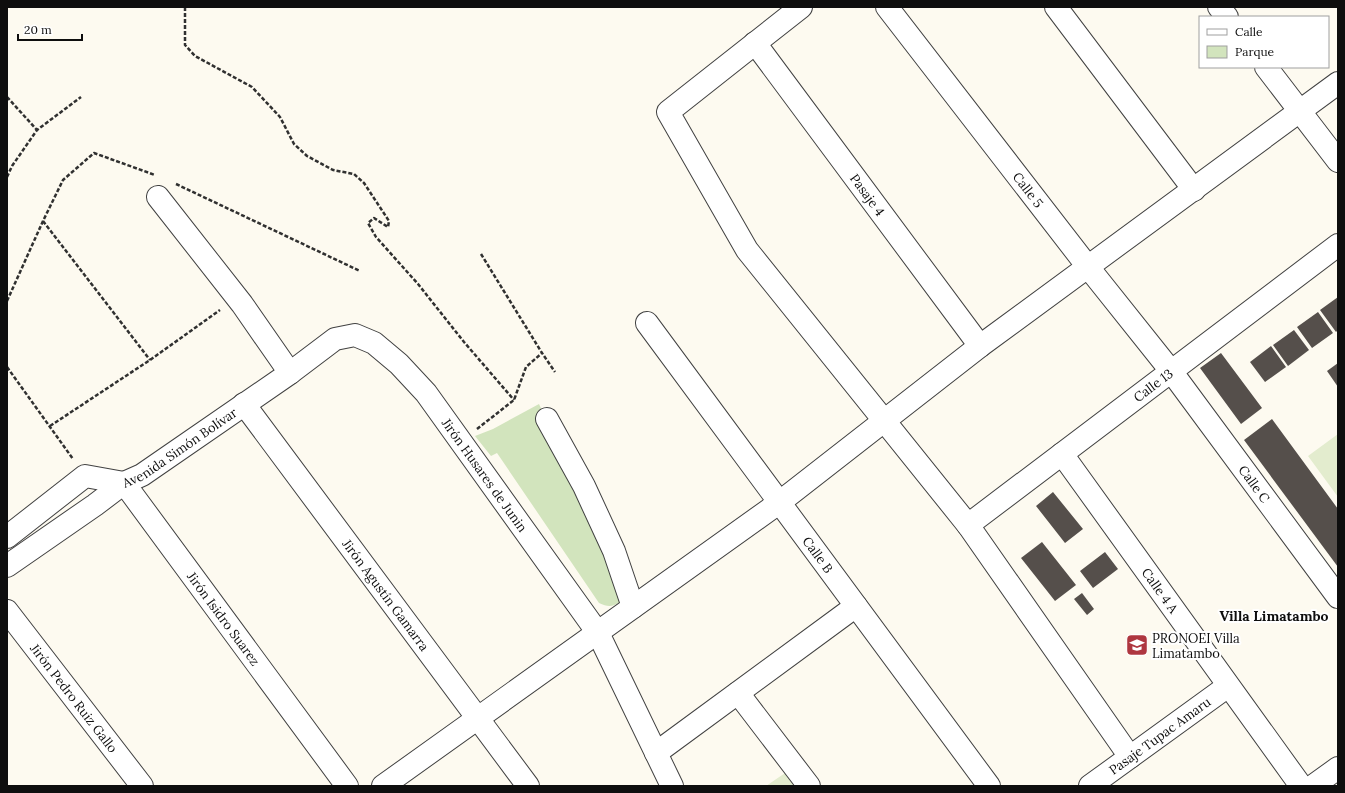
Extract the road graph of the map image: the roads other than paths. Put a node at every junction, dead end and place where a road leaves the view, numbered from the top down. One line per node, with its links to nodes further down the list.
1 (801, 7): 6 (street)
2 (887, 7): 14 (street, Calle 5)
3 (1056, 7): 12 (street)
4 (1219, 7): 5 (street)
5 (1226, 16)
6 (755, 44): 17 (street, Pasaje 4); 22 (street)
7 (1267, 68): 9 (street)
8 (1338, 83): 9 (street)
9 (1301, 111): 10 (street); 12 (street)
10 (1338, 161)
11 (159, 187): 19 (street)
12 (1194, 190): 14 (street)
13 (1338, 244): 18 (street, Calle 13)
14 (1088, 267): 17 (street); 18 (street, Calle 5)
15 (647, 323): 25 (street, Calle B)
16 (355, 335): 19 (street, Avenida Simón Bolívar); 33 (street, Jirón Husares de Junin)
17 (980, 346): 22 (street)
18 (1171, 371): 23 (street, Calle 13); 29 (street, Calle C)
19 (290, 372): 20 (street, Avenida Simón Bolívar)
20 (244, 404): 24 (street, Avenida Simón Bolívar); 36 (street, Jirón Agustín Gamarra)
21 (547, 419): 31 (street)
22 (885, 421): 25 (street); 26 (street)
23 (1062, 454): 26 (street, Calle 13); 34 (street, Calle 4 A)
24 (124, 483): 27 (street); 28 (street, Avenida Simón Bolívar); 41 (street, Jirón Isidro Suarez)
25 (780, 502): 30 (street, Calle B); 31 (street)
26 (968, 525): 38 (street)
27 (7, 537)
28 (7, 566)
29 (1338, 597)
30 (856, 606): 35 (street); 46 (street, Calle B)
31 (633, 607): 33 (street)
32 (7, 611): 40 (street, Jirón Pedro Ruiz Gallo)
33 (598, 633): 36 (street); 37 (street, Jirón Husares de Junin)
34 (1228, 686): 38 (street, Pasaje Tupac Amaru); 48 (street, Calle 4 A)
35 (738, 693): 37 (street); 45 (street)
36 (477, 718): 42 (street); 43 (street, Jirón Agustín Gamarra)
37 (656, 753): 44 (street, Jirón Husares de Junin)
38 (1130, 757): 47 (street, Pasaje Tupac Amaru)
39 (1338, 768): 49 (street)
40 (142, 786)
41 (347, 786)
42 (383, 786)
43 (528, 786)
44 (672, 786)
45 (809, 786)
46 (990, 786)
47 (1090, 786)
48 (1301, 786)
49 (1313, 786)

